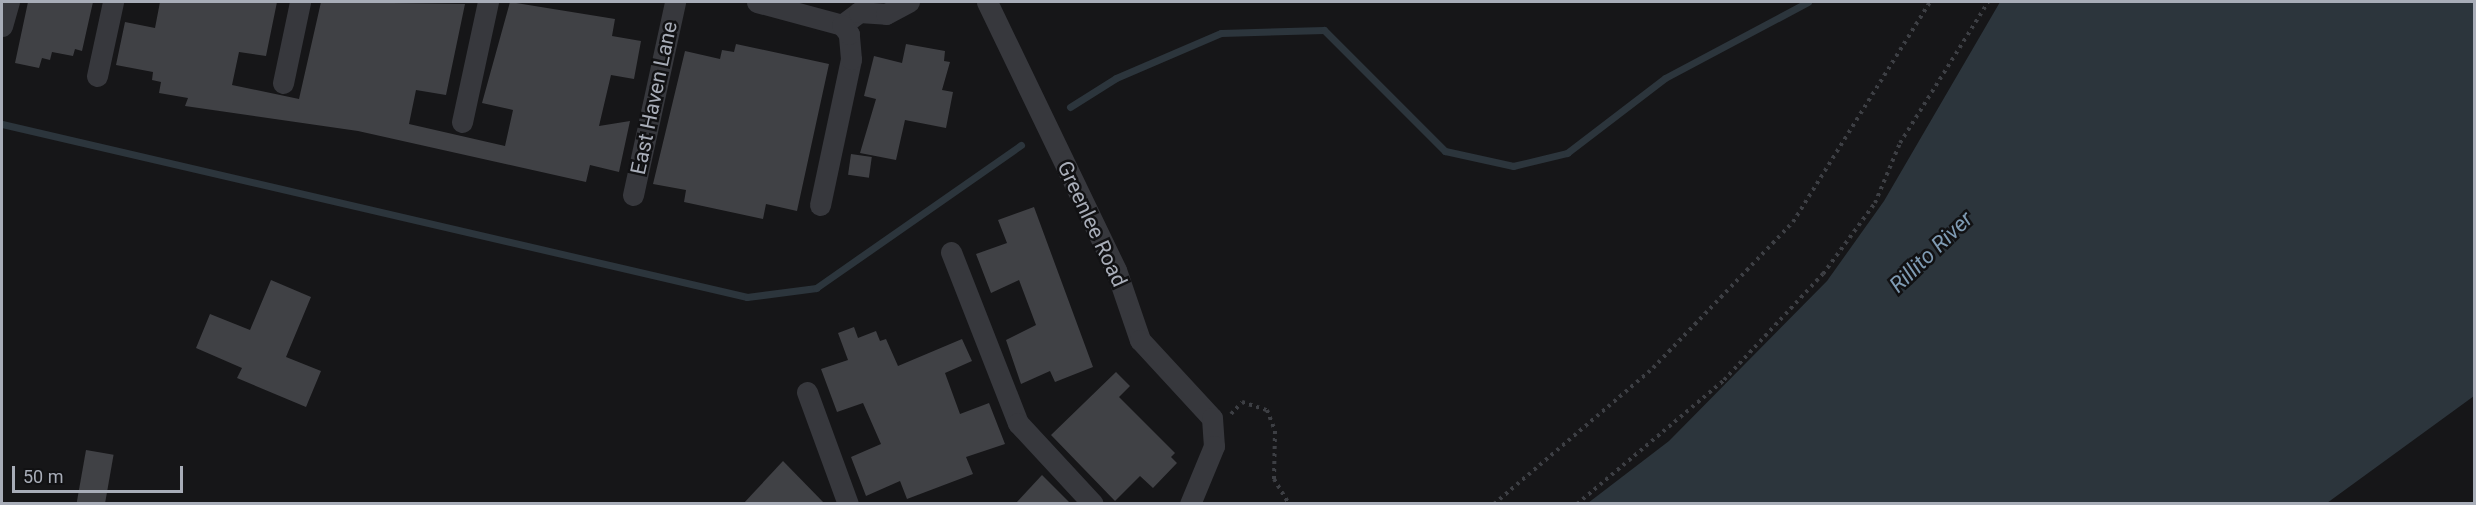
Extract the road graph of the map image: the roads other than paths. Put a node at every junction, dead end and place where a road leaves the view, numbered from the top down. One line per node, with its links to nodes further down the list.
1 (9, 2): 11 (street)
2 (113, 2): 12 (street)
3 (300, 2): 13 (street)
4 (488, 2): 14 (street)
5 (675, 2): 15 (street, East Haven Lane)
6 (757, 2): 10 (street)
7 (909, 2): 9 (street)
8 (987, 2): 21 (street, Greenlee Road)
9 (861, 7): 10 (street)
10 (842, 25): 16 (street)
11 (2, 26)
12 (97, 76)
13 (283, 83)
14 (462, 122)
15 (633, 195)
16 (820, 205)
17 (951, 252): 20 (street)
18 (807, 392): 19 (street)
19 (849, 504)
20 (1093, 504)
21 (1190, 504)

